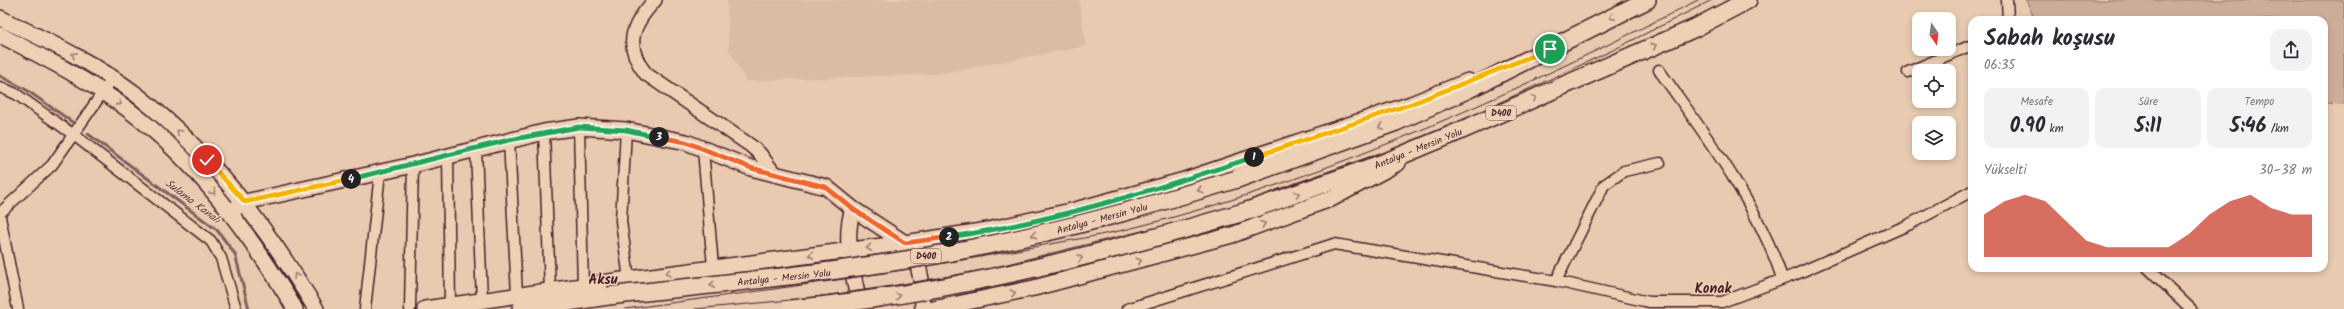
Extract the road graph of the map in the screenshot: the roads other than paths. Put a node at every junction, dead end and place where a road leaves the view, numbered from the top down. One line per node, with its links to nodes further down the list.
1 (655, 0): 27 (street)
2 (1647, 0): 9 (highway, Antalya - Mersin Yolu / D400, one-way to 9)
3 (1748, 0): 18 (highway, Antalya - Mersin Yolu / D400, one-way to 3)
4 (2007, 0): 5 (street)
5 (2008, 16)
6 (0, 18): 12 (main road, one-way to 6)
7 (0, 35): 14 (main road)
8 (1968, 48): 11 (street)
9 (1550, 49): 34 (main road); 44 (highway, Antalya - Mersin Yolu / D400, one-way to 44, bridge)
10 (1659, 70): 38 (street)
11 (1908, 72)
12 (112, 79): 14 (street); 29 (main road, one-way to 12)
13 (0, 87): 19 (street)
14 (103, 93): 19 (street); 31 (main road, one-way to 31)
15 (579, 127): 16 (main road); 17 (main road); 41 (street)
16 (626, 130): 22 (main road); 39 (street)
17 (544, 132): 20 (main road); 42 (street)
18 (1453, 134): 46 (main road, one-way to 18); 54 (highway, Antalya - Mersin Yolu / D400, one-way to 18, bridge)
19 (74, 135): 32 (street); 48 (street)
20 (509, 140): 21 (main road); 44 (street)
21 (476, 149): 23 (main road); 43 (street)
22 (703, 149): 27 (main road); 36 (street)
23 (448, 156): 25 (main road); 45 (street)
24 (1660, 163): 40 (street)
25 (413, 165): 26 (main road); 52 (street)
26 (380, 173): 29 (main road); 51 (street)
27 (774, 174): 30 (main road)
28 (1968, 193): 38 (street)
29 (245, 202): 31 (main road); 50 (main road, one-way to 29)
30 (853, 209): 34 (main road); 35 (main road)
31 (230, 212): 49 (main road)
32 (0, 213)
33 (0, 217): 47 (street)
34 (905, 243): 35 (main road, one-way to 35); 56 (main road)
35 (850, 250): 36 (main road, one-way to 36); 55 (main road)
36 (713, 267): 39 (main road, one-way to 39)
37 (2152, 272): 59 (street)
38 (1782, 278): 40 (street)
39 (628, 279): 41 (main road)
40 (1556, 281): 58 (street)
41 (583, 286): 42 (main road)
42 (550, 290): 44 (main road)
43 (482, 301): 44 (main road); 45 (main road)
44 (519, 302)
45 (450, 306): 53 (main road)
46 (956, 306): 57 (main road)
47 (18, 309)
48 (236, 309)
49 (295, 309)
50 (316, 309)
51 (365, 309)
52 (410, 309)
53 (426, 309)
54 (790, 309)
55 (860, 309)
56 (923, 309)
57 (933, 309)
58 (1127, 309)
59 (2191, 309)

